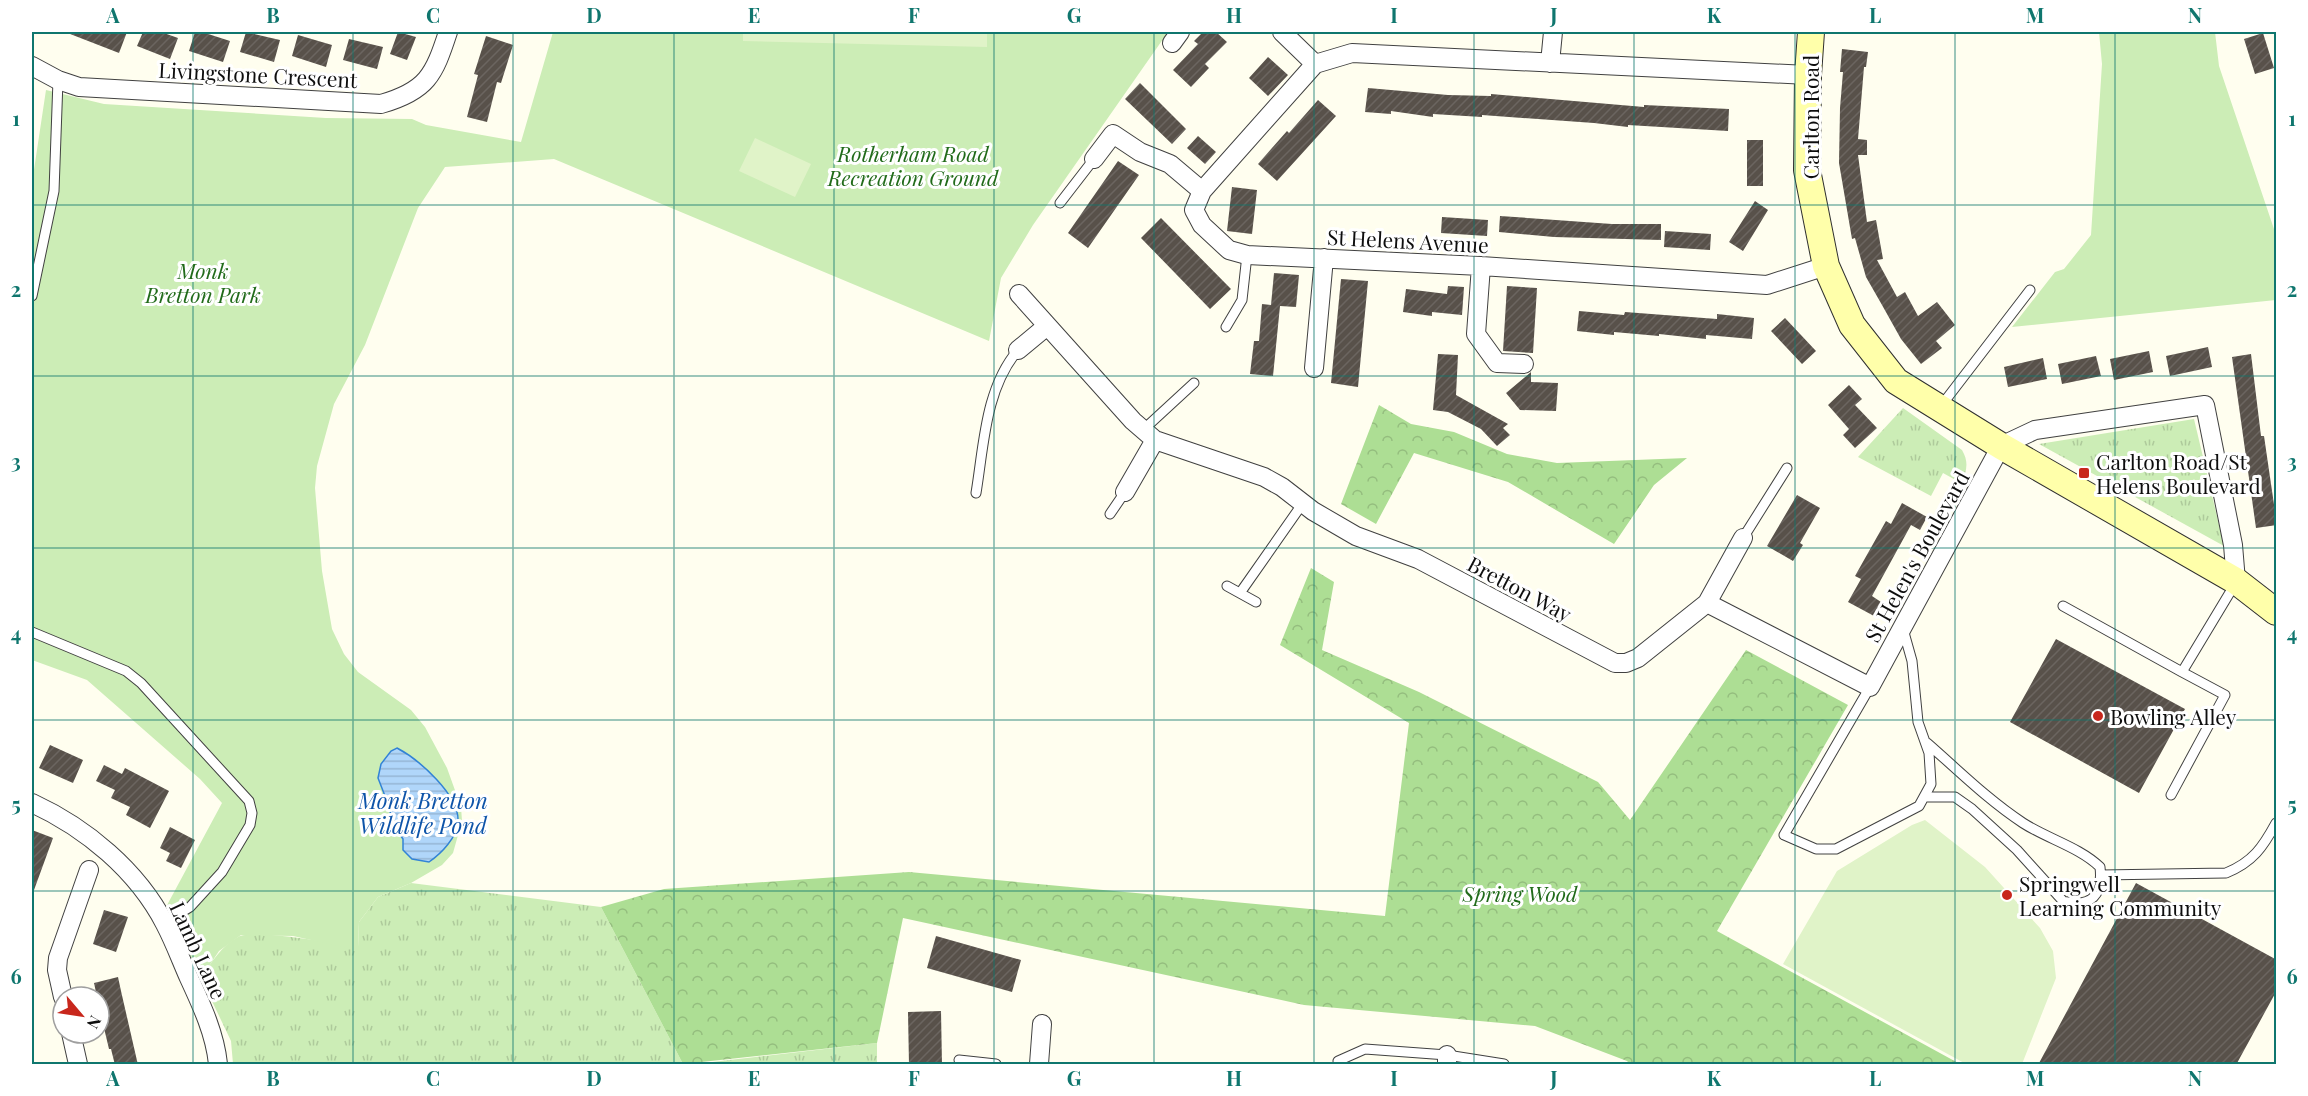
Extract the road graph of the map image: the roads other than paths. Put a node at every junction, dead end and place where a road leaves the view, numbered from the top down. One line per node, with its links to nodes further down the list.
1 (448, 32): 9 (street, Livingstone Crescent)
2 (1282, 32): 6 (street)
3 (1553, 32): 5 (street)
4 (1811, 32): 8 (main road, Carlton Road)
5 (1550, 63): 6 (street); 8 (street)
6 (1315, 64): 11 (street)
7 (32, 66): 9 (street, Livingstone Crescent)
8 (1808, 75): 16 (main road, Carlton Road)
9 (58, 80): 19 (lane)
10 (1094, 159): 11 (street); 12 (lane)
11 (1202, 191): 13 (street, St Helens Avenue)
12 (1060, 203)
13 (1247, 255): 14 (street, St Helens Avenue); 21 (lane)
14 (1324, 258): 15 (street, St Helens Avenue); 24 (street)
15 (1481, 266): 16 (street, St Helens Avenue); 23 (street)
16 (1826, 266): 26 (main road, Carlton Road)
17 (2030, 290): 26 (lane)
18 (1019, 294): 20 (street, Bretton Way)
19 (32, 296)
20 (1047, 326): 22 (street); 27 (street, Bretton Way)
21 (1226, 327)
22 (1018, 350): 31 (lane)
23 (1524, 364)
24 (1314, 368)
25 (1194, 383): 27 (lane)
26 (1939, 408): 28 (main road, Carlton Road)
27 (1149, 435): 30 (street); 32 (street, Bretton Way)
28 (2001, 446): 35 (main road, Carlton Road); 35 (street); 42 (street, St Helen's Boulevard)
29 (1787, 468): 34 (lane, Bretton Way)
30 (1125, 492): 33 (lane)
31 (976, 493)
32 (1303, 503): 37 (lane); 39 (street, Bretton Way)
33 (1110, 514)
34 (1743, 538): 39 (street, Bretton Way)
35 (2236, 581): 41 (main road, Carlton Road); 44 (lane)
36 (1227, 586): 37 (lane)
37 (1240, 593): 38 (lane)
38 (1256, 602)
39 (1707, 603): 45 (street)
40 (2063, 606): 44 (lane)
41 (2277, 612)
42 (1902, 627): 45 (street, St Helen's Boulevard); 46 (lane)
43 (32, 632): 53 (lane)
44 (2182, 672): 47 (lane)
45 (1869, 687): 48 (lane)
46 (1925, 741): 48 (lane); 52 (lane)
47 (2171, 795)
48 (1924, 797): 52 (lane)
49 (32, 803): 53 (street, Lamb Lane)
50 (2277, 823): 52 (lane)
51 (89, 870): 54 (street)
52 (2101, 875)
53 (164, 922): 61 (street, Lamb Lane)
54 (60, 985)
55 (1042, 1024): 63 (street)
56 (74, 1045): 60 (street)
57 (959, 1060): 62 (lane)
58 (1338, 1060): 59 (lane)
59 (1447, 1060): 64 (lane)
60 (78, 1065)
61 (218, 1065)
62 (996, 1065)
63 (1039, 1065)
64 (1504, 1065)

